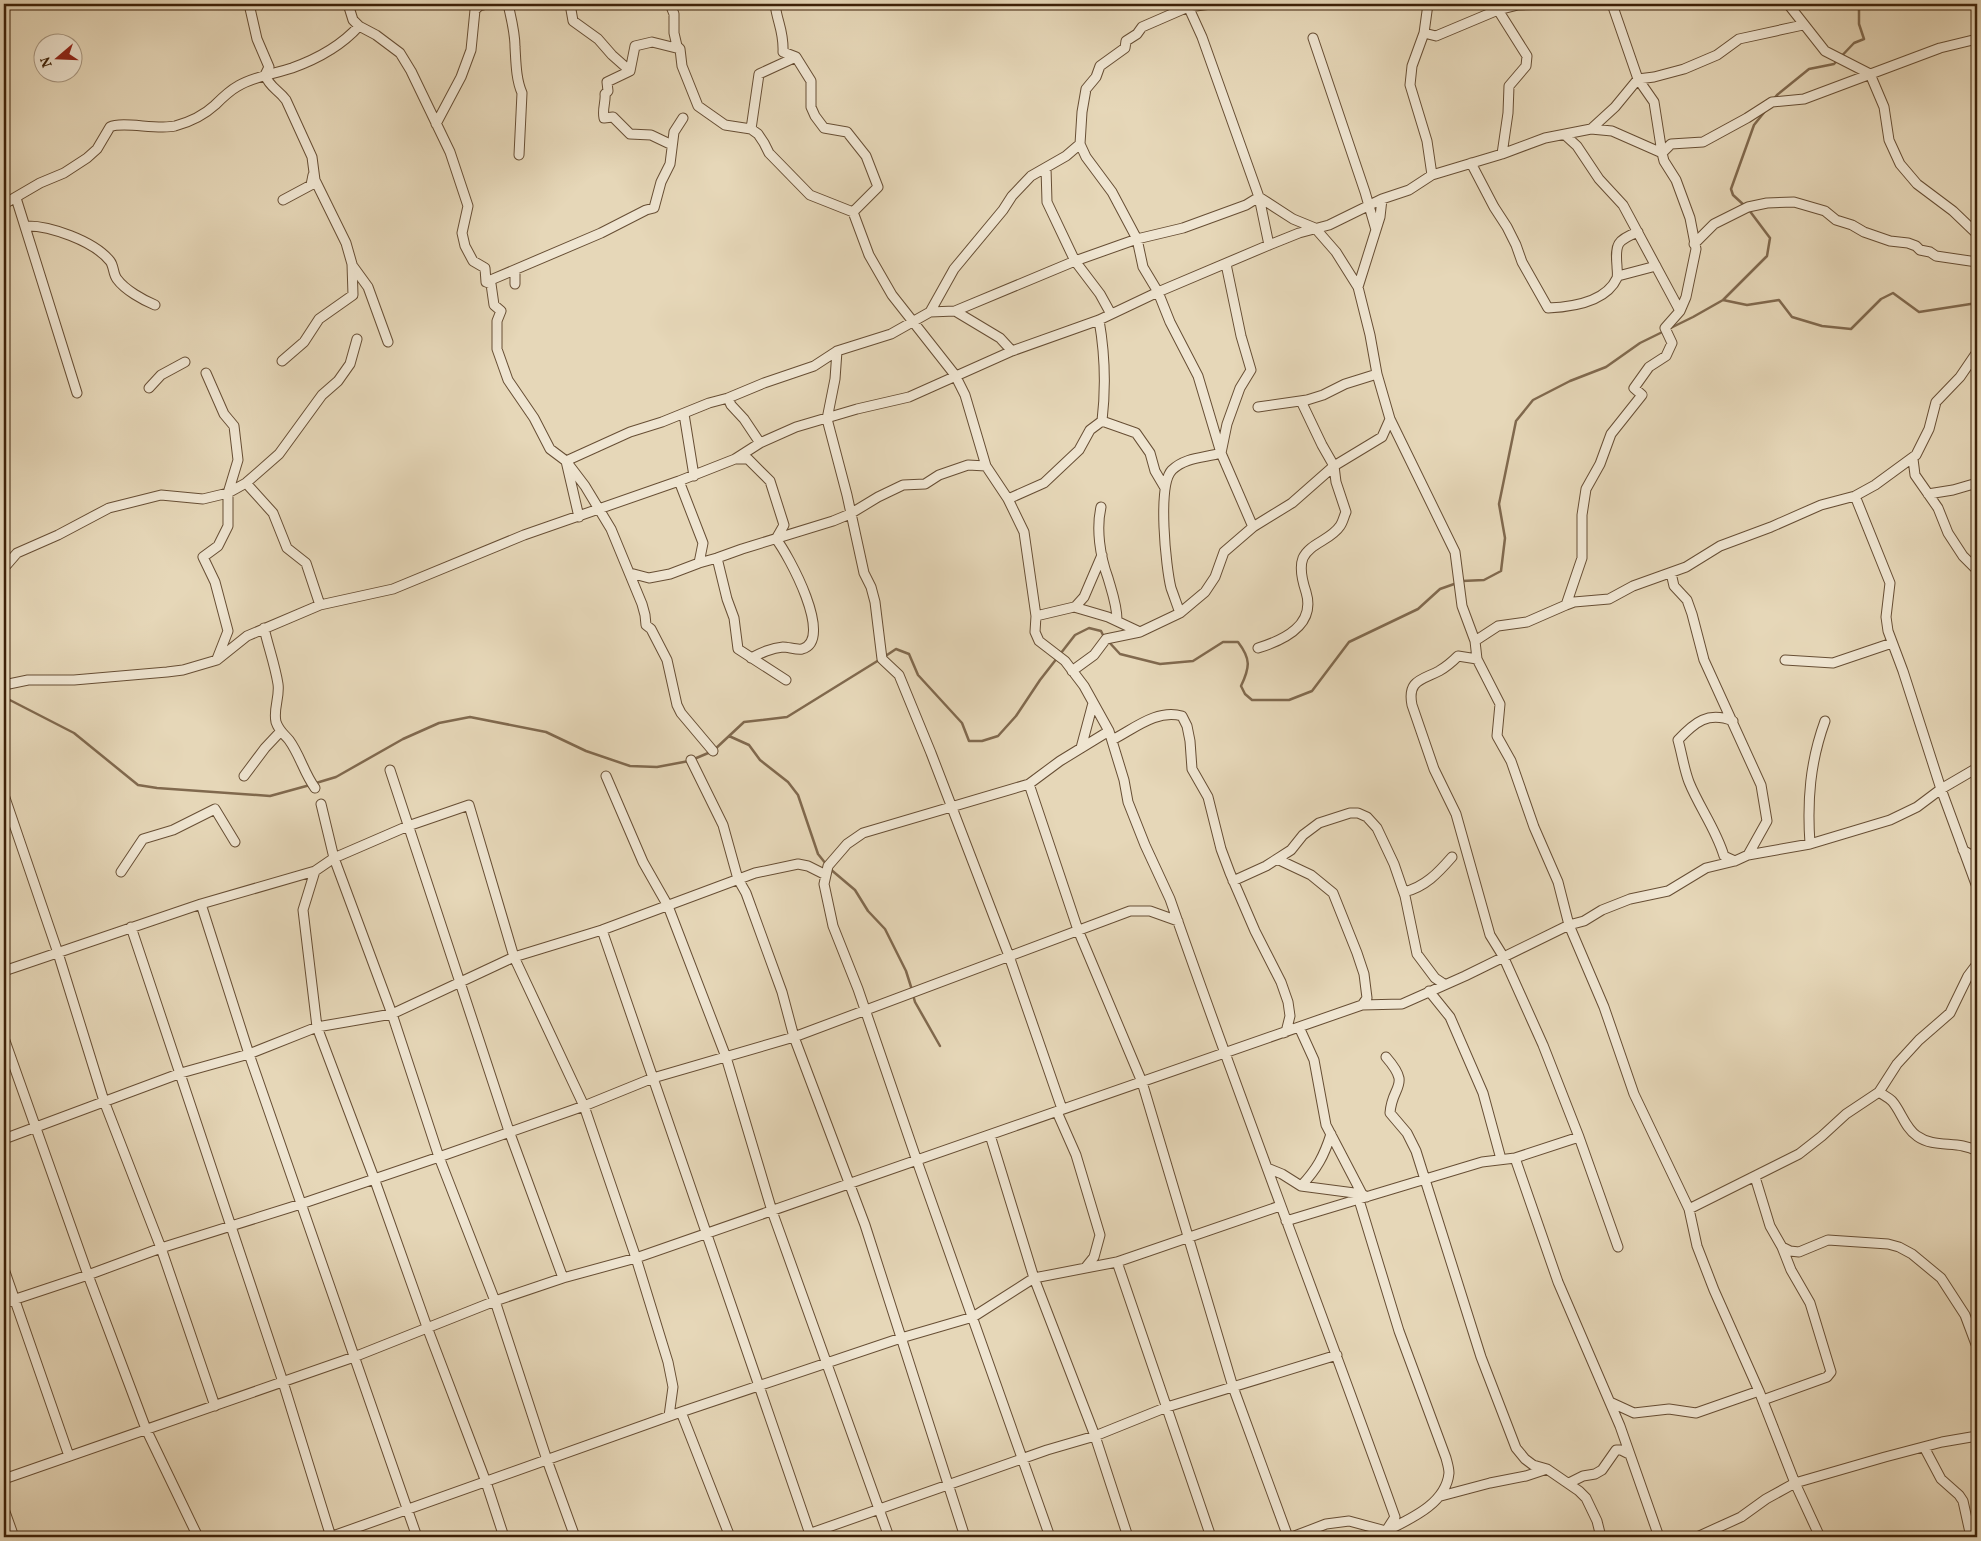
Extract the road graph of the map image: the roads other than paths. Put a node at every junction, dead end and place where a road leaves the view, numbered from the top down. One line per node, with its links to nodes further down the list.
1 (248, 4): 24 (street)
2 (348, 4): 16 (street)
3 (487, 4): 27 (street)
4 (508, 4): 35 (street)
5 (570, 4): 22 (street)
6 (670, 4): 20 (street)
7 (775, 4): 21 (street)
8 (1211, 4): 13 (street)
9 (1428, 4): 17 (street)
10 (1552, 4): 14 (street)
11 (1612, 4): 25 (street)
12 (1788, 4): 15 (street)
13 (1188, 5): 31 (street); 41 (street)
14 (1498, 10): 17 (street); 34 (street)
15 (1803, 25): 23 (street); 25 (street)
16 (359, 26): 24 (street); 27 (street)
17 (1424, 33): 39 (street)
18 (1312, 38): 45 (street)
19 (1977, 39): 23 (street)
20 (680, 49): 22 (street); 29 (street)
21 (796, 57): 29 (street); 46 (street)
22 (630, 70): 32 (street)
23 (1870, 74): 33 (street); 51 (street)
24 (265, 75): 37 (street); 40 (street)
25 (1638, 79): 28 (street); 33 (street)
26 (683, 118): 32 (street)
27 (436, 124): 62 (street)
28 (1591, 128): 30 (street); 33 (street)
29 (751, 130): 46 (street)
30 (1565, 135): 34 (street); 50 (street)
31 (1080, 144): 38 (street); 52 (street)
32 (672, 145): 60 (street)
33 (1662, 153): 53 (street)
34 (1502, 154): 36 (street)
35 (519, 155)
36 (1471, 163): 39 (street); 61 (street)
37 (315, 168): 43 (street); 57 (street)
38 (1046, 168): 55 (street); 69 (street)
39 (1432, 175): 42 (street)
40 (16, 198): 44 (street); 47 (street)
41 (1259, 198): 48 (street); 52 (street); 54 (street)
42 (1382, 199): 45 (street); 49 (street)
43 (283, 200)
44 (4, 204)
45 (1369, 206): 48 (street); 49 (street)
46 (853, 212): 72 (street)
47 (25, 226): 66 (street); 84 (street)
48 (1315, 228): 54 (street); 64 (street)
49 (1376, 230): 64 (street)
50 (1638, 232): 59 (street); 61 (street)
51 (1977, 234)
52 (1137, 240): 55 (street); 65 (street)
53 (1694, 244): 56 (street); 68 (street)
54 (1269, 245): 58 (street)
55 (1075, 261): 67 (street); 70 (street)
56 (1977, 262)
57 (352, 264): 74 (street); 78 (street)
58 (1226, 264): 65 (street); 93 (street)
59 (1656, 266): 61 (street); 68 (street)
60 (515, 270): 62 (street); 63 (street)
61 (1618, 276)
62 (486, 282): 96 (street)
63 (515, 284)
64 (1358, 287): 81 (street)
65 (1158, 292): 70 (street); 93 (street)
66 (156, 305)
67 (955, 311): 69 (street); 76 (street)
68 (1680, 311): 124 (street)
69 (930, 312): 72 (street)
70 (1111, 314): 71 (street)
71 (1099, 320): 76 (street); 91 (street)
72 (914, 321): 75 (street); 82 (street)
73 (357, 339): 103 (street)
74 (388, 342)
75 (837, 351): 85 (street); 89 (street)
76 (1012, 351): 82 (street)
77 (1977, 352): 95 (street)
78 (282, 361)
79 (185, 362): 83 (street)
80 (206, 373): 106 (street)
81 (1376, 374): 86 (street); 90 (street)
82 (955, 375): 89 (street); 97 (street)
83 (149, 388)
84 (77, 393)
85 (728, 398): 88 (street); 92 (street)
86 (1301, 402): 87 (street); 98 (street)
87 (1258, 408)
88 (684, 414): 96 (street); 101 (street)
89 (827, 419): 92 (street); 112 (street)
90 (1390, 419): 98 (street); 131 (street)
91 (1102, 421): 105 (street); 109 (street)
92 (760, 443): 94 (street)
93 (1221, 452): 105 (street); 114 (street)
94 (735, 459): 101 (street); 115 (street)
95 (1913, 459): 99 (street); 100 (street)
96 (566, 461): 111 (street); 113 (street)
97 (986, 466): 109 (street); 112 (street)
98 (1334, 466): 114 (street); 133 (street)
99 (1899, 468): 100 (street); 108 (street)
100 (1916, 475): 107 (street)
101 (694, 476): 102 (street)
102 (680, 481): 111 (street); 118 (street)
103 (246, 483): 106 (street); 123 (street)
104 (1977, 483): 107 (street)
105 (1165, 488): 126 (street)
106 (228, 493): 119 (street); 136 (street)
107 (1928, 494): 120 (street)
108 (1855, 496): 122 (street); 132 (street)
109 (1008, 499): 127 (street)
110 (1101, 507): 116 (street)
111 (598, 510): 113 (street); 121 (street)
112 (850, 514): 115 (street); 158 (street)
113 (579, 517): 123 (street)
114 (1253, 527): 126 (street)
115 (776, 539): 117 (street); 134 (street)
116 (1102, 555): 125 (street); 128 (street)
117 (718, 558): 118 (street); 134 (street)
118 (699, 563): 121 (street)
119 (4, 568)
120 (1977, 570)
121 (630, 573): 147 (street)
122 (1671, 573): 124 (street); 142 (street)
123 (320, 605): 129 (street)
124 (1566, 605): 131 (street)
125 (1075, 607): 127 (street); 128 (street)
126 (1180, 613): 130 (street)
127 (1036, 616): 138 (street)
128 (1117, 620): 130 (street)
129 (264, 628): 136 (street); 144 (street)
130 (1140, 632): 138 (street)
131 (1475, 641): 135 (street)
132 (1892, 643): 137 (street); 155 (street)
133 (1258, 648)
134 (750, 658): 139 (street)
135 (1477, 659): 179 (street); 185 (street)
136 (217, 660): 140 (street)
137 (1785, 660)
138 (1072, 671): 141 (street)
139 (786, 680)
140 (4, 685)
141 (1093, 703): 145 (street); 146 (street)
142 (1733, 720): 163 (street); 168 (street)
143 (1825, 721): 161 (street)
144 (280, 732): 151 (street); 154 (street)
145 (1110, 735): 146 (street); 173 (street); 178 (street)
146 (1081, 748): 153 (street)
147 (713, 751)
148 (691, 760): 172 (street)
149 (1977, 768): 155 (street)
150 (390, 770): 159 (street)
151 (244, 776)
152 (606, 776): 177 (street)
153 (1029, 784): 158 (street); 182 (street)
154 (315, 788)
155 (1941, 789): 161 (street); 162 (street)
156 (4, 795): 183 (street)
157 (321, 804): 165 (street)
158 (952, 807): 171 (street); 184 (street)
159 (408, 826): 165 (street); 186 (street); 189 (street)
160 (235, 842): 170 (street)
161 (1810, 844): 163 (street)
162 (1963, 850): 167 (street); 174 (street)
163 (1748, 855): 168 (street)
164 (1452, 857): 175 (street)
165 (334, 858): 169 (street); 194 (street)
166 (1277, 859): 173 (street); 175 (street); 192 (street)
167 (1977, 859)
168 (1736, 861): 179 (street)
169 (315, 870): 176 (street); 195 (street)
170 (121, 872)
171 (826, 875): 172 (street); 193 (street)
172 (738, 879): 177 (street); 197 (street)
173 (1233, 881): 198 (street)
174 (1977, 887)
175 (1404, 892): 190 (street)
176 (201, 904): 180 (street); 201 (street)
177 (668, 906): 181 (street); 202 (street)
178 (1178, 922): 182 (street); 200 (street)
179 (1569, 925): 185 (street); 231 (street)
180 (131, 927): 183 (street); 204 (street)
181 (602, 930): 186 (street); 205 (street)
182 (1078, 930): 184 (street); 206 (street)
183 (58, 953): 188 (street); 208 (street)
184 (1009, 956): 193 (street); 210 (street)
185 (1503, 956): 190 (street); 215 (street)
186 (514, 957): 189 (street); 209 (street)
187 (1977, 964): 207 (street)
188 (4, 971)
189 (459, 983): 194 (street); 212 (street)
190 (1444, 984): 191 (street)
191 (1429, 991): 192 (street); 220 (street)
192 (1362, 1005): 196 (street)
193 (866, 1009): 197 (street); 221 (street)
194 (392, 1014): 195 (street); 218 (street)
195 (317, 1027): 201 (street); 224 (street)
196 (1298, 1027): 198 (street); 213 (street)
197 (794, 1036): 202 (street); 226 (street)
198 (1273, 1036): 200 (street)
199 (4, 1038): 211 (street)
200 (1225, 1053): 206 (street); 222 (street)
201 (249, 1054): 204 (street); 229 (street)
202 (726, 1057): 205 (street); 232 (street)
203 (1386, 1057): 225 (street)
204 (181, 1073): 208 (street); 234 (street)
205 (653, 1078): 209 (street); 235 (street)
206 (1142, 1082): 210 (street); 236 (street)
207 (1879, 1092): 217 (street); 223 (street)
208 (104, 1101): 211 (street); 239 (street)
209 (584, 1106): 212 (street); 240 (street)
210 (1059, 1109): 214 (street); 242 (street)
211 (36, 1128): 216 (street); 244 (street)
212 (509, 1131): 218 (street); 245 (street)
213 (1331, 1134): 227 (street); 228 (street)
214 (990, 1135): 221 (street); 246 (street)
215 (1580, 1136): 219 (street); 237 (street)
216 (4, 1139)
217 (1977, 1151)
218 (439, 1157): 224 (street); 248 (street)
219 (1515, 1158): 220 (street); 261 (street)
220 (1501, 1159): 225 (street)
221 (916, 1161): 226 (street); 250 (street)
222 (1267, 1168): 227 (street); 230 (street)
223 (1755, 1177): 231 (street); 238 (street)
224 (374, 1178): 229 (street); 251 (street)
225 (1426, 1180): 228 (street); 274 (street)
226 (849, 1184): 232 (street); 252 (street)
227 (1301, 1186): 228 (street)
228 (1362, 1197): 233 (street); 280 (street)
229 (301, 1204): 234 (street); 255 (street)
230 (1280, 1206): 233 (street); 236 (street)
231 (1689, 1209): 260 (street)
232 (772, 1211): 235 (street); 256 (street)
233 (1286, 1222): 254 (street)
234 (231, 1225): 239 (street); 257 (street)
235 (708, 1234): 240 (street); 258 (street)
236 (1189, 1237): 241 (street); 259 (street)
237 (1618, 1247)
238 (1782, 1247): 253 (street); 260 (street)
239 (161, 1248): 244 (street); 262 (street)
240 (636, 1258): 245 (street); 265 (street)
241 (1117, 1262): 242 (street); 263 (street)
242 (1086, 1267): 246 (street)
243 (4, 1268): 247 (street)
244 (88, 1275): 247 (street); 266 (street)
245 (564, 1278): 248 (street)
246 (1034, 1278): 250 (street); 267 (street)
247 (14, 1300): 249 (street); 271 (street)
248 (495, 1301): 251 (street); 273 (street)
249 (4, 1303)
250 (973, 1317): 252 (street); 272 (street)
251 (427, 1327): 255 (street); 276 (street)
252 (901, 1338): 256 (street); 279 (street)
253 (1977, 1348)
254 (1337, 1355): 259 (street); 284 (street)
255 (354, 1357): 257 (street); 282 (street)
256 (826, 1364): 258 (street); 283 (street)
257 (283, 1382): 262 (street); 288 (street)
258 (758, 1387): 264 (street); 285 (street)
259 (1233, 1388): 263 (street); 299 (street)
260 (1761, 1396): 261 (street); 278 (street)
261 (1610, 1402): 270 (street)
262 (215, 1406): 266 (street)
263 (1167, 1407): 267 (street); 298 (street)
264 (681, 1412): 265 (street); 292 (street)
265 (670, 1416): 273 (street)
266 (146, 1429): 271 (street); 287 (street)
267 (1095, 1436): 272 (street); 297 (street)
268 (1977, 1436): 269 (street)
269 (1924, 1447): 278 (street); 305 (street)
270 (1629, 1454): 277 (street); 302 (street)
271 (69, 1456): 275 (street)
272 (1024, 1458): 279 (street); 296 (street)
273 (546, 1460): 276 (street); 291 (street)
274 (1547, 1469): 277 (street); 280 (street)
275 (4, 1479)
276 (486, 1482): 282 (street); 290 (street)
277 (1569, 1483): 301 (street)
278 (1795, 1484): 303 (street); 304 (street)
279 (949, 1486): 283 (street); 295 (street)
280 (1441, 1496): 284 (street)
281 (4, 1509): 286 (street)
282 (407, 1509): 288 (street); 289 (street)
283 (881, 1510): 285 (street); 294 (street)
284 (1387, 1534): 300 (street)
285 (810, 1535): 293 (street)
286 (14, 1537)
287 (198, 1537)
288 (331, 1537)
289 (417, 1537)
290 (504, 1537)
291 (575, 1537)
292 (730, 1537)
293 (800, 1537)
294 (889, 1537)
295 (965, 1537)
296 (1050, 1537)
297 (1128, 1537)
298 (1211, 1537)
299 (1288, 1537)
300 (1292, 1537)
301 (1601, 1537)
302 (1658, 1537)
303 (1697, 1537)
304 (1820, 1537)
305 (1971, 1537)

